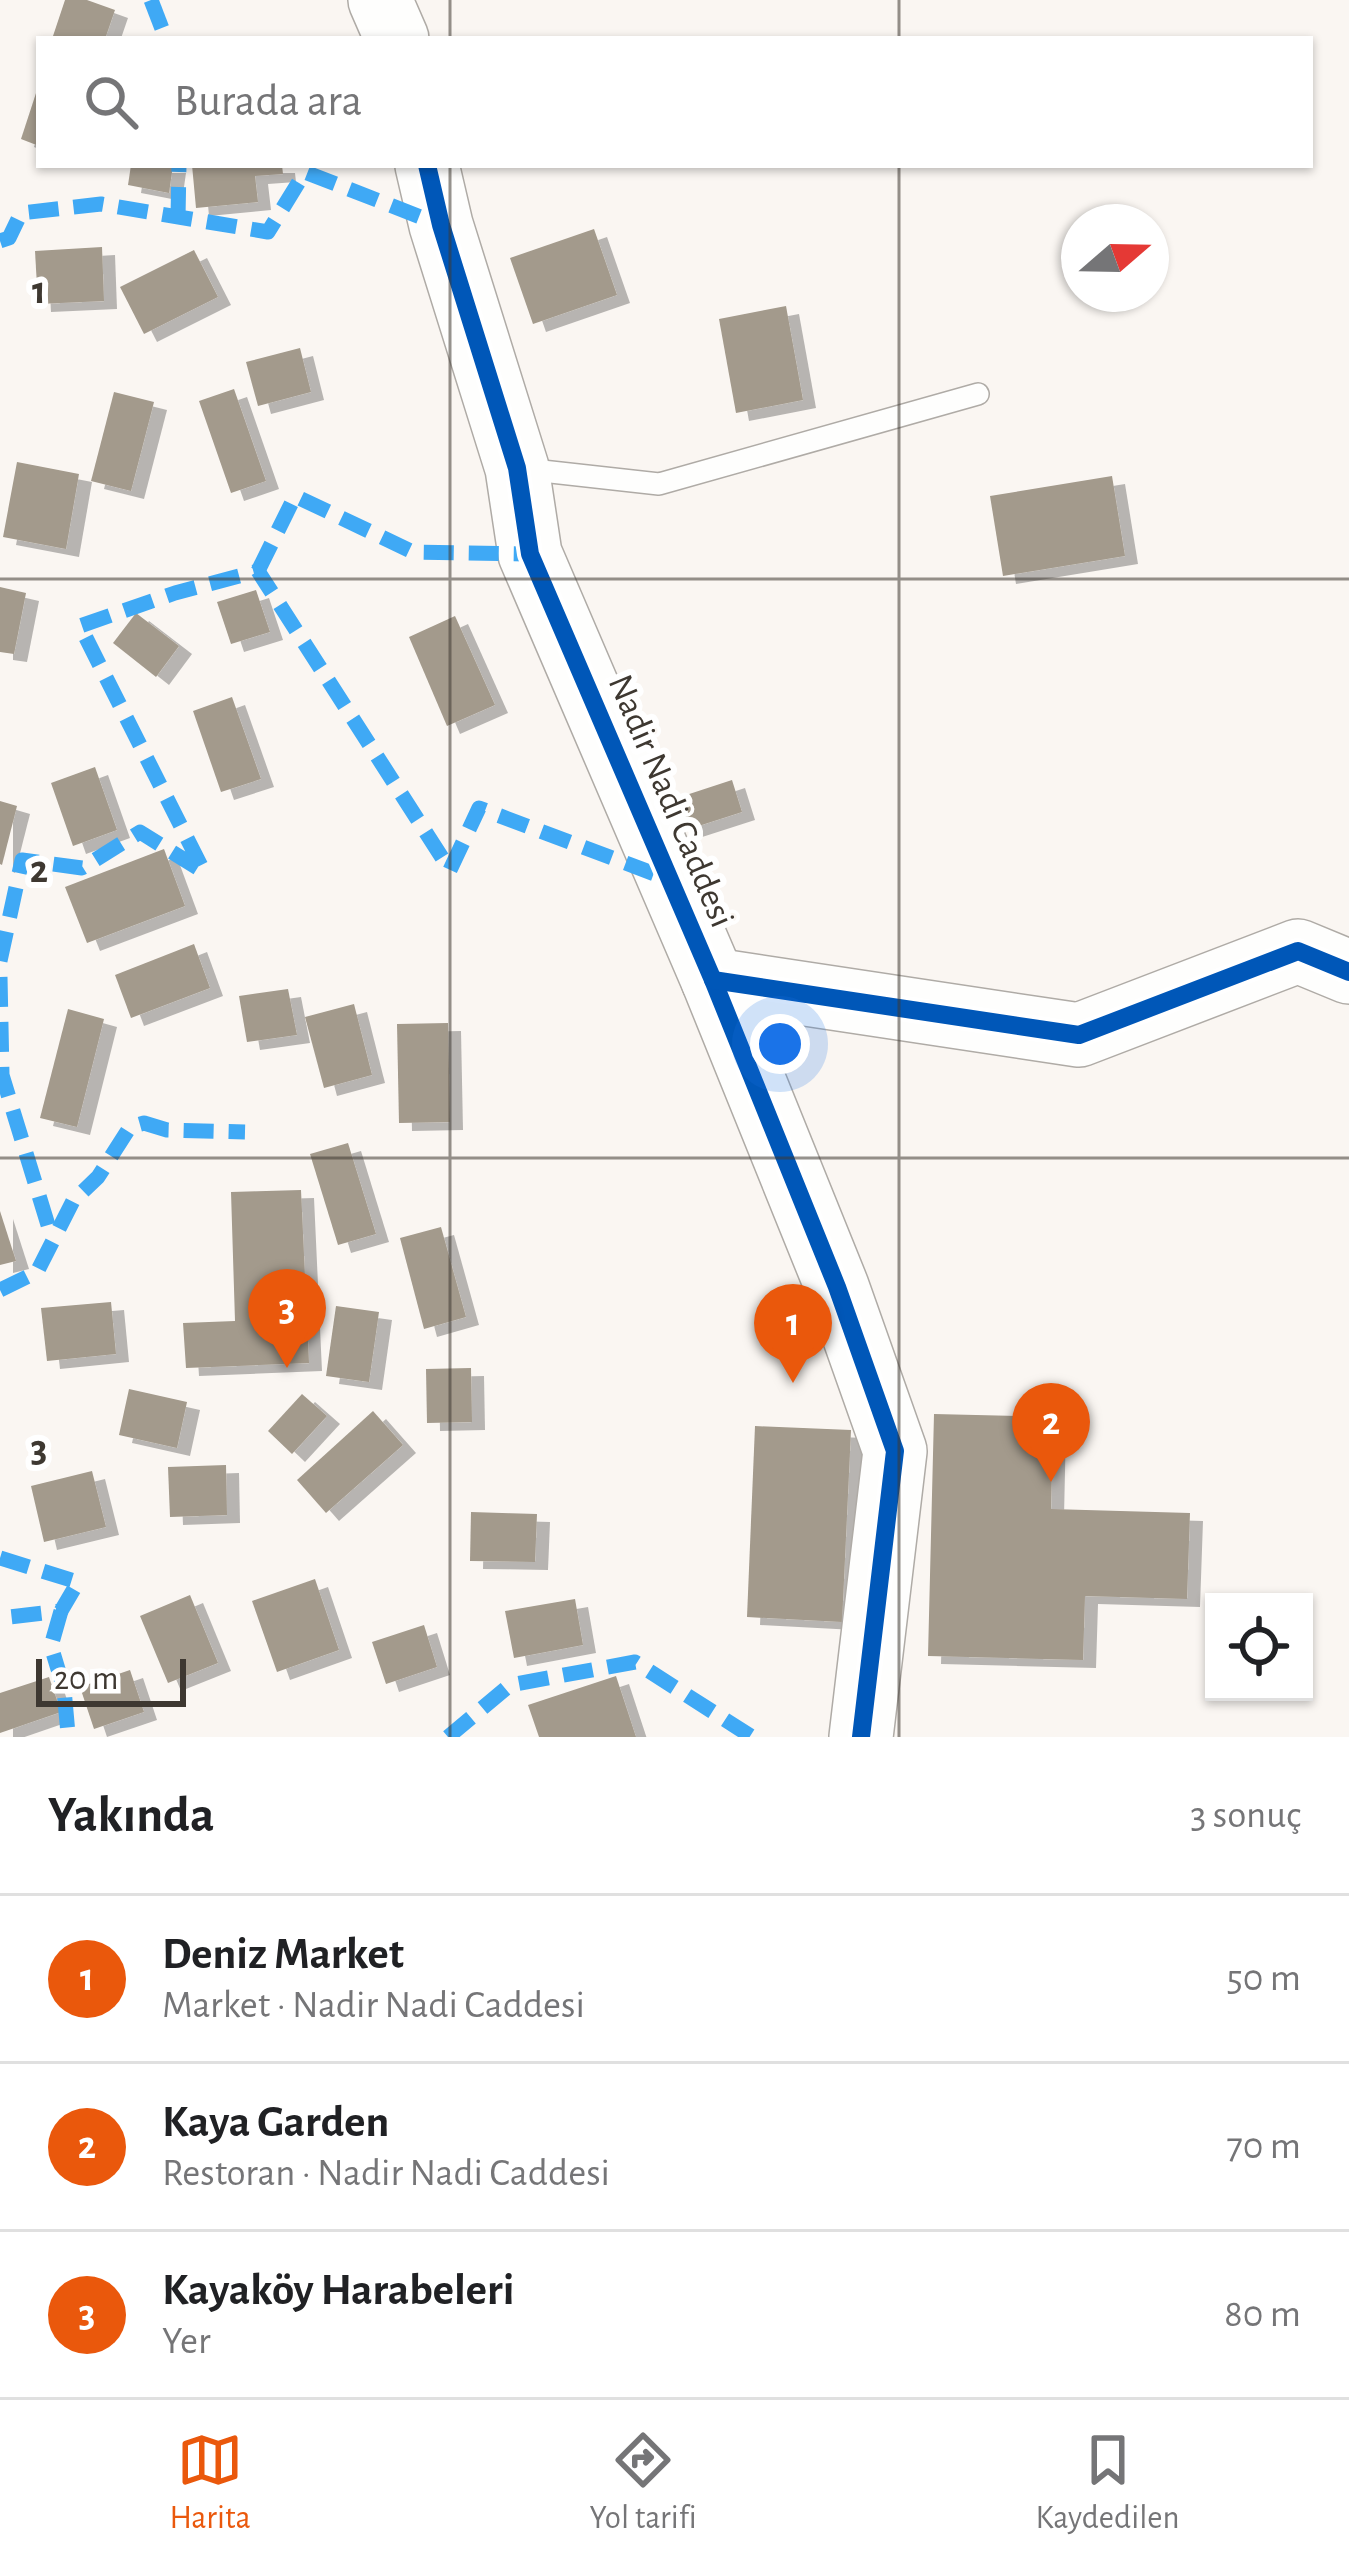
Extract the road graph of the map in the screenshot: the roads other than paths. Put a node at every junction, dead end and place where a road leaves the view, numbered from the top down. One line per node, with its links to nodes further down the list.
1 (380, 0): 2 (street)
2 (396, 36)
3 (428, 168): 5 (street, Nadir Nadi Caddesi)
4 (977, 394): 5 (lane)
5 (517, 468): 7 (street, Nadir Nadi Caddesi)
6 (1349, 972): 7 (street)
7 (713, 980): 8 (street, Nadir Nadi Caddesi)
8 (861, 1737)

